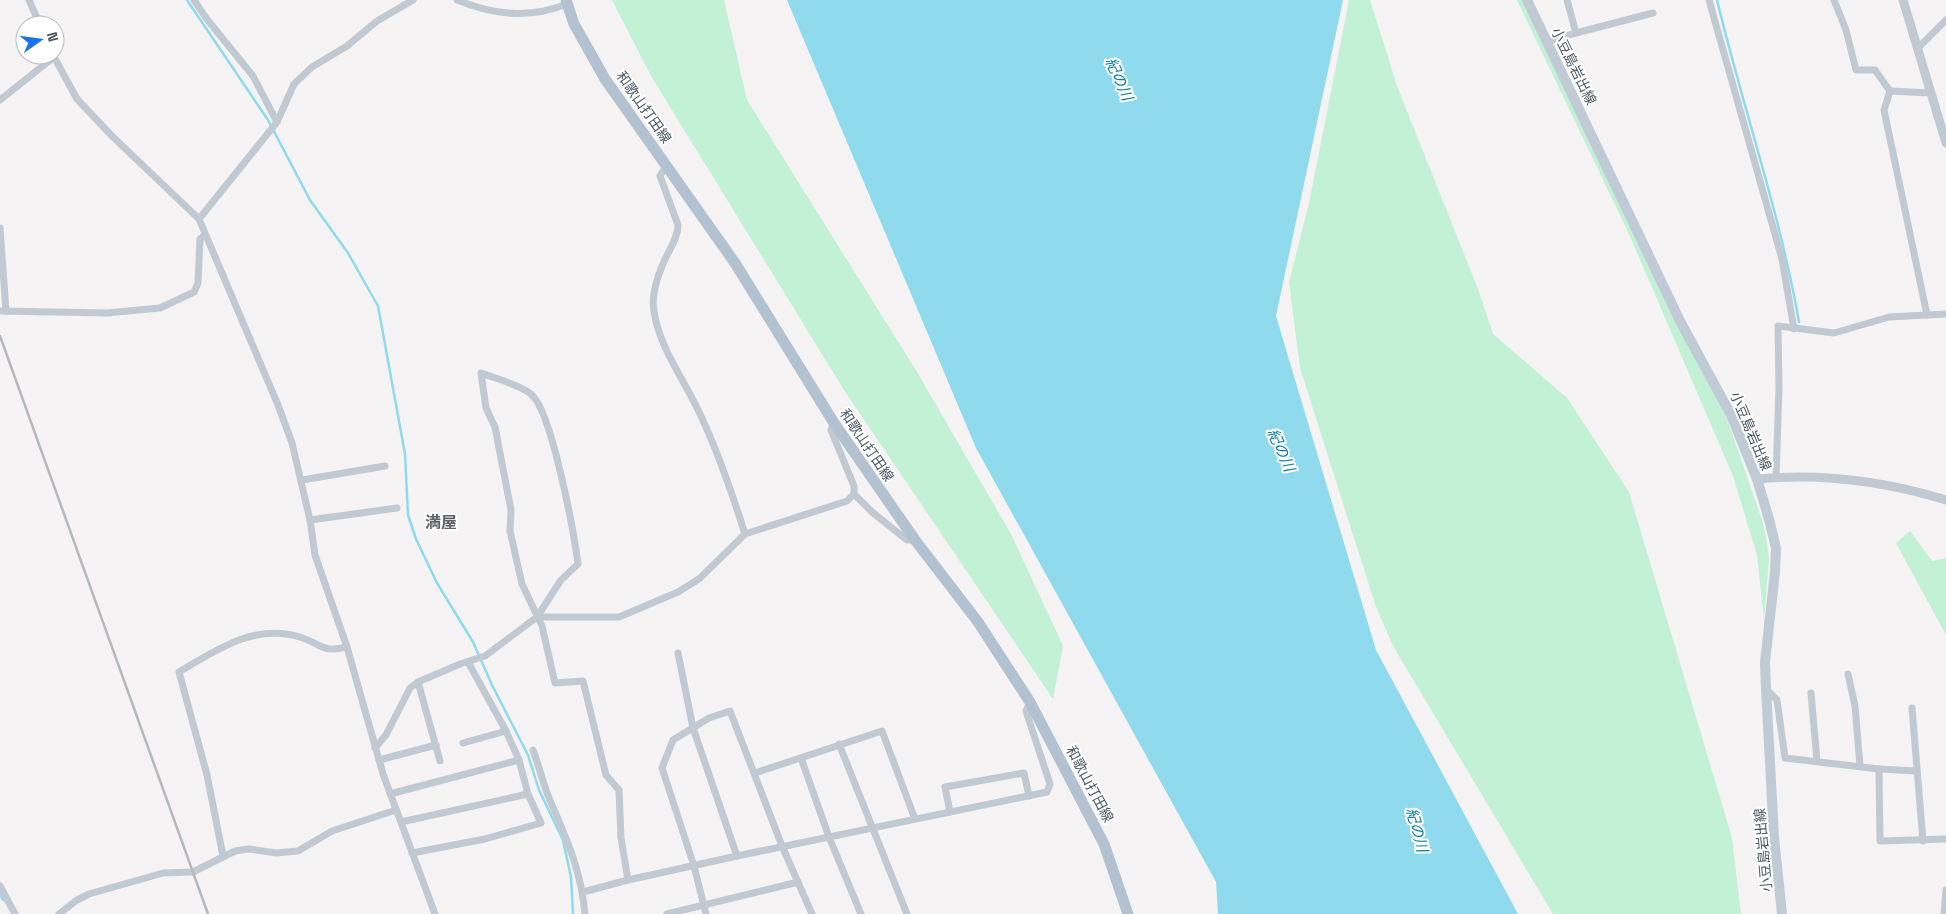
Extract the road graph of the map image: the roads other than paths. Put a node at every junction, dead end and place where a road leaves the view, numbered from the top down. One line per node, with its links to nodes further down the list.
1 (29, 0): 12 (street)
2 (194, 0): 22 (street)
3 (413, 0): 22 (street)
4 (457, 0): 10 (street)
5 (1527, 0): 15 (main road, 小豆島岩出線)
6 (1567, 0): 14 (street)
7 (1709, 0): 31 (street)
8 (1834, 0): 19 (street)
9 (1903, 0): 16 (street)
10 (566, 2): 24 (main road, 和歌山打田線)
11 (1653, 13): 14 (street)
12 (36, 15)
13 (1946, 20): 16 (street)
14 (1576, 33): 15 (street)
15 (1547, 42): 35 (main road, 小豆島岩出線)
16 (1918, 48): 20 (street)
17 (43, 65): 21 (street)
18 (59, 65): 25 (street)
19 (1890, 91): 20 (street); 30 (street)
20 (1930, 93): 23 (street)
21 (0, 100)
22 (277, 122): 25 (street)
23 (1946, 143)
24 (666, 166): 32 (main road, 和歌山打田線); 41 (street)
25 (198, 220): 27 (street)
26 (0, 228): 28 (street)
27 (205, 235): 28 (street); 36 (street)
28 (3, 311)
29 (1946, 314): 30 (street)
30 (1927, 315): 31 (street)
31 (1794, 329): 34 (street)
32 (834, 423): 37 (street); 42 (main road, 和歌山打田線)
33 (385, 466): 36 (street)
34 (1776, 477): 35 (street); 38 (street)
35 (1757, 479): 49 (main road, 小豆島岩出線)
36 (302, 480): 40 (street)
37 (854, 494): 41 (street); 42 (street)
38 (1946, 500)
39 (397, 508): 40 (street)
40 (310, 520): 44 (street)
41 (745, 534): 43 (street)
42 (915, 540): 51 (main road, 和歌山打田線)
43 (537, 617): 43 (street); 46 (street); 85 (street)
44 (347, 647): 58 (street); 82 (street)
45 (678, 653): 53 (street)
46 (472, 661): 48 (street); 54 (street)
47 (1848, 674): 65 (street)
48 (418, 682): 57 (street); 58 (street)
49 (1766, 689): 64 (street); 101 (main road, 小豆島岩出線)
50 (1811, 693): 64 (street)
51 (1030, 702): 71 (street); 100 (main road, 和歌山打田線)
52 (1912, 708): 67 (street)
53 (693, 728): 68 (street); 83 (street); 84 (street)
54 (506, 731): 55 (street); 62 (street)
55 (463, 744)
56 (839, 744): 60 (street); 74 (street); 76 (street)
57 (436, 746): 61 (street); 63 (street)
58 (375, 748): 61 (street)
59 (533, 750): 89 (street)
60 (801, 758): 68 (street); 77 (street)
61 (379, 760): 69 (street)
62 (519, 760): 69 (street); 70 (street)
63 (440, 761)
64 (1816, 761): 65 (street)
65 (1860, 766): 66 (street)
66 (1879, 769): 67 (street); 79 (street)
67 (1917, 771): 79 (street)
68 (755, 773): 80 (street)
69 (390, 794): 72 (street)
70 (528, 794): 75 (street); 81 (street)
71 (1029, 796): 73 (street); 73 (street)
72 (396, 810): 75 (street); 82 (street)
73 (950, 812): 74 (street)
74 (915, 819): 76 (street)
75 (401, 822): 81 (street)
76 (871, 828): 77 (street); 99 (street)
77 (829, 837): 80 (street); 98 (street)
78 (1946, 839): 79 (street)
79 (1923, 841)
80 (782, 846): 83 (street); 86 (street)
81 (412, 853): 93 (street)
82 (223, 856): 92 (street)
83 (737, 856): 84 (street)
84 (694, 866): 85 (street); 90 (street)
85 (628, 880): 89 (street)
86 (798, 882): 90 (street); 97 (street)
87 (0, 886): 91 (street)
88 (1946, 890): 102 (street)
89 (583, 892): 94 (street)
90 (704, 905): 95 (street); 96 (street)
91 (15, 914)
92 (59, 914)
93 (435, 914)
94 (585, 914)
95 (667, 914)
96 (706, 914)
97 (812, 914)
98 (861, 914)
99 (907, 914)
100 (1128, 914)
101 (1782, 914)
102 (1944, 914)

